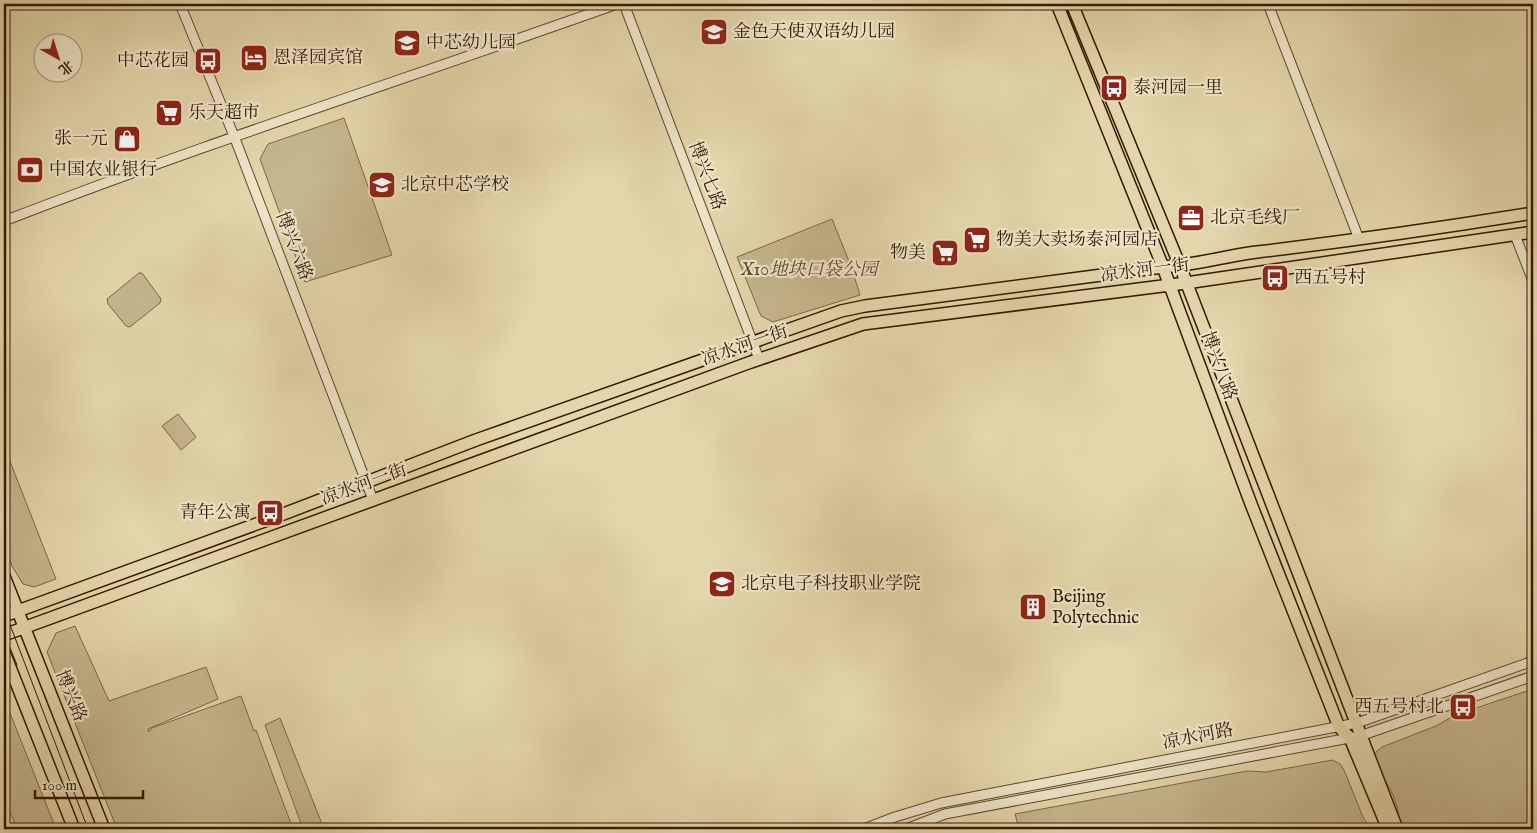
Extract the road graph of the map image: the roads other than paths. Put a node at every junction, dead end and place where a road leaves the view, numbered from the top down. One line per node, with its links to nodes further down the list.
1 (180, 4): 7 (street, 博兴六路)
2 (617, 4): 7 (street)
3 (624, 4): 19 (street, 博兴七路)
4 (1057, 4): 14 (main road, 博兴八路)
5 (1072, 4): 13 (main road, 博兴八路)
6 (1268, 4): 12 (street)
7 (234, 136): 9 (street); 22 (street, 博兴六路)
8 (1533, 213): 12 (main road, 凉水河一街)
9 (4, 221)
10 (1533, 232): 11 (main road, 凉水河一街)
11 (1515, 235): 15 (street); 16 (main road, 凉水河一街)
12 (1359, 240): 13 (main road, 凉水河一街)
13 (1180, 266): 14 (main road, 凉水河一街); 16 (main road, 博兴八路)
14 (1163, 267): 17 (main road, 博兴八路); 18 (main road, 凉水河一街)
15 (1533, 281)
16 (1186, 283): 17 (main road, 凉水河一街); 32 (main road, 博兴八路)
17 (1170, 285): 20 (main road, 凉水河一街); 33 (main road, 博兴八路)
18 (789, 329): 19 (main road, 凉水河一街); 20 (main road)
19 (752, 342): 21 (street, 博兴七路); 22 (main road, 凉水河一街)
20 (794, 348): 21 (main road, 凉水河一街)
21 (759, 359): 23 (main road, 凉水河一街)
22 (366, 483): 23 (street, 博兴六路); 25 (main road, 凉水河一街)
23 (373, 500): 27 (main road, 凉水河一街)
24 (4, 576): 25 (main road, 博兴路)
25 (18, 611): 26 (main road, 凉水河一街); 27 (main road, 博兴路)
26 (4, 616)
27 (24, 628): 28 (main road, 凉水河一街); 36 (main road, 博兴路)
28 (4, 635)
29 (4, 652): 35 (main road)
30 (1533, 661): 32 (street, 凉水河路)
31 (1533, 676): 34 (street, 凉水河路)
32 (1357, 723): 33 (street, 凉水河路); 34 (main road, 博兴八路)
33 (1339, 727): 34 (main road, 博兴八路); 37 (street, 凉水河路)
34 (1355, 737): 38 (street, 凉水河路); 39 (main road); 40 (main road)
35 (74, 829)
36 (104, 829)
37 (864, 829)
38 (906, 829)
39 (1388, 829)
40 (1397, 829)

